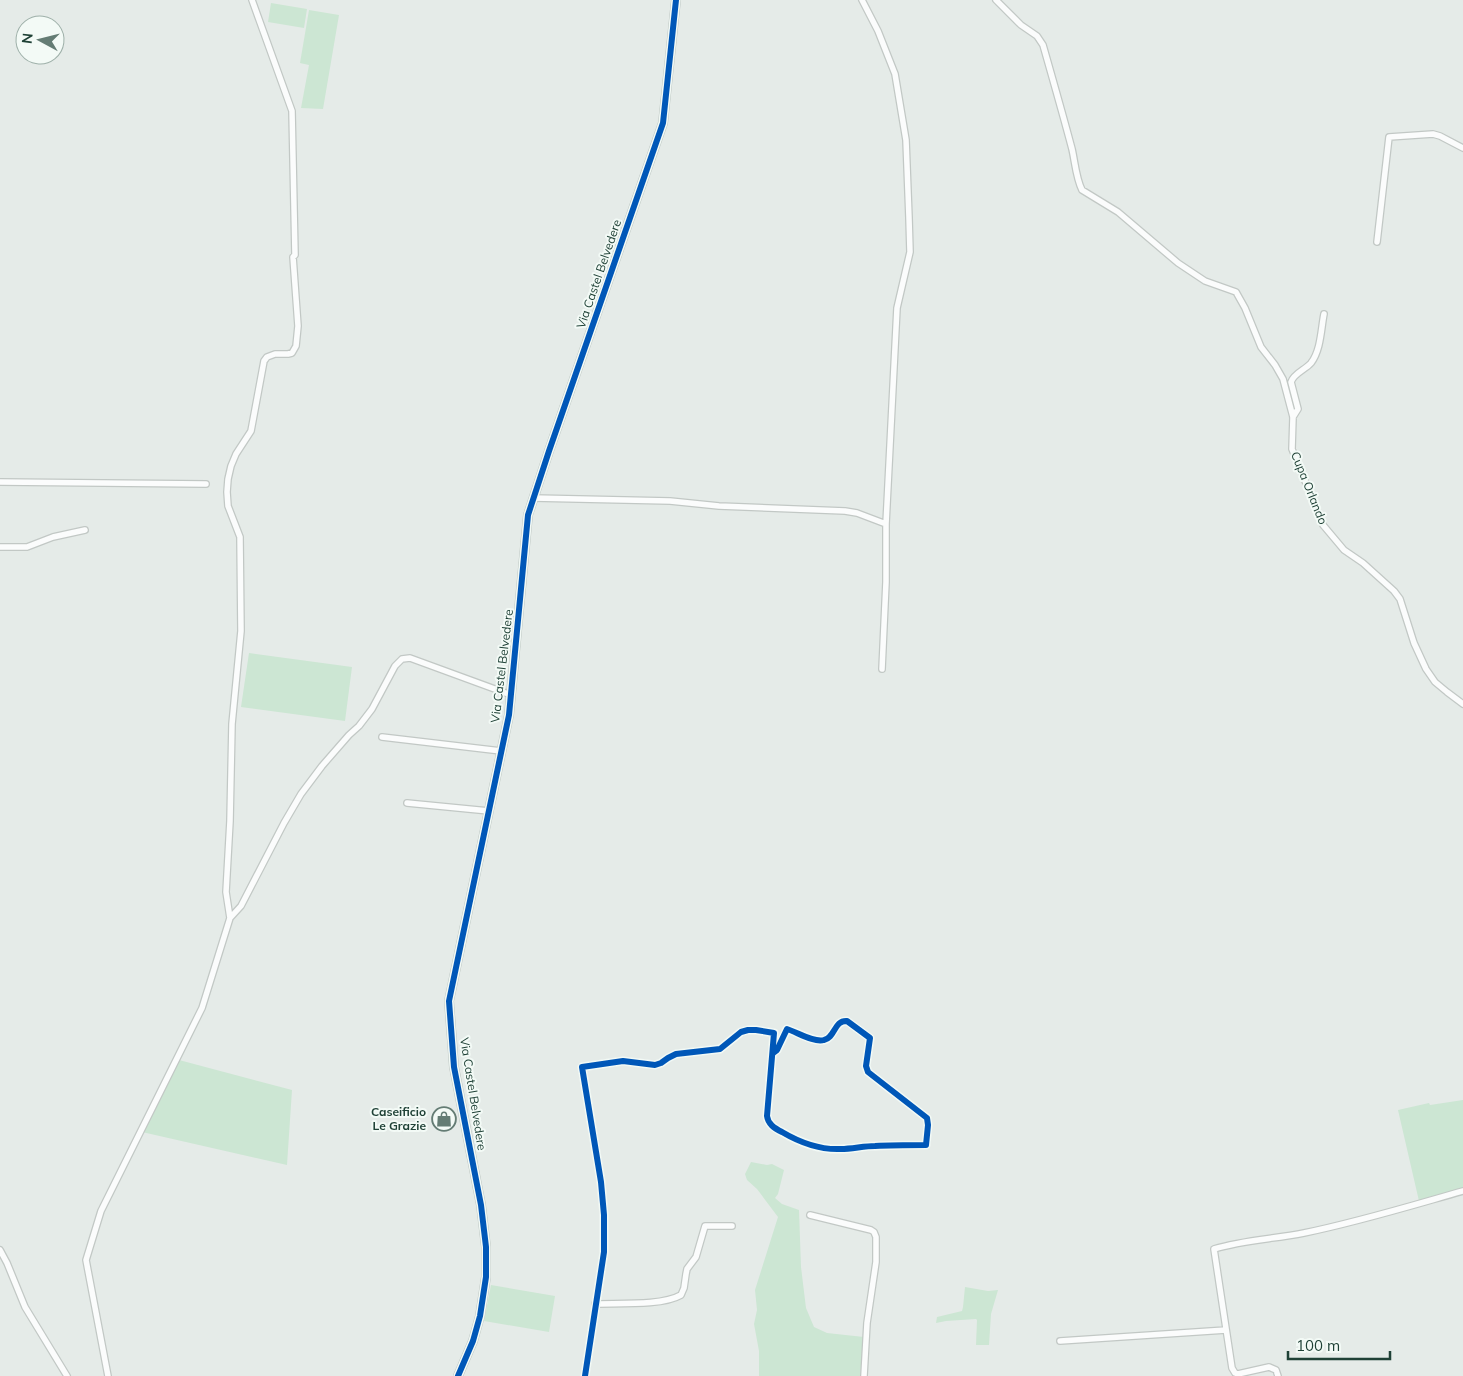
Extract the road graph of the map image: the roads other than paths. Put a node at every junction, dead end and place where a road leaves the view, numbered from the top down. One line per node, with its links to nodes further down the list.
1 (252, 0): 22 (street)
2 (676, 0): 11 (street, Via Castel Belvedere)
3 (862, 0): 12 (street)
4 (996, 0): 8 (street, Cupa Orlando)
5 (1463, 148): 6 (street)
6 (1377, 242)
7 (1324, 314): 8 (street)
8 (1293, 416): 17 (street, Cupa Orlando)
9 (0, 482): 10 (street)
10 (206, 484)
11 (533, 498): 12 (street); 16 (street, Via Castel Belvedere)
12 (886, 524): 15 (street)
13 (85, 530): 14 (street)
14 (0, 547)
15 (882, 668)
16 (511, 695): 19 (street, Via Castel Belvedere); 22 (street)
17 (1463, 704)
18 (382, 737): 19 (street)
19 (501, 751): 21 (street, Via Castel Belvedere)
20 (407, 803): 21 (street)
21 (489, 811): 33 (street, Via Castel Belvedere)
22 (230, 918): 32 (street)
23 (773, 1053): 23 (street); 28 (street)
24 (1463, 1191): 29 (street)
25 (810, 1214): 35 (street)
26 (732, 1226): 28 (street)
27 (0, 1250): 31 (street)
28 (595, 1304): 34 (street)
29 (1226, 1330): 30 (street); 36 (street)
30 (1060, 1341)
31 (67, 1376)
32 (108, 1376)
33 (458, 1376)
34 (585, 1376)
35 (864, 1376)
36 (1278, 1376)

